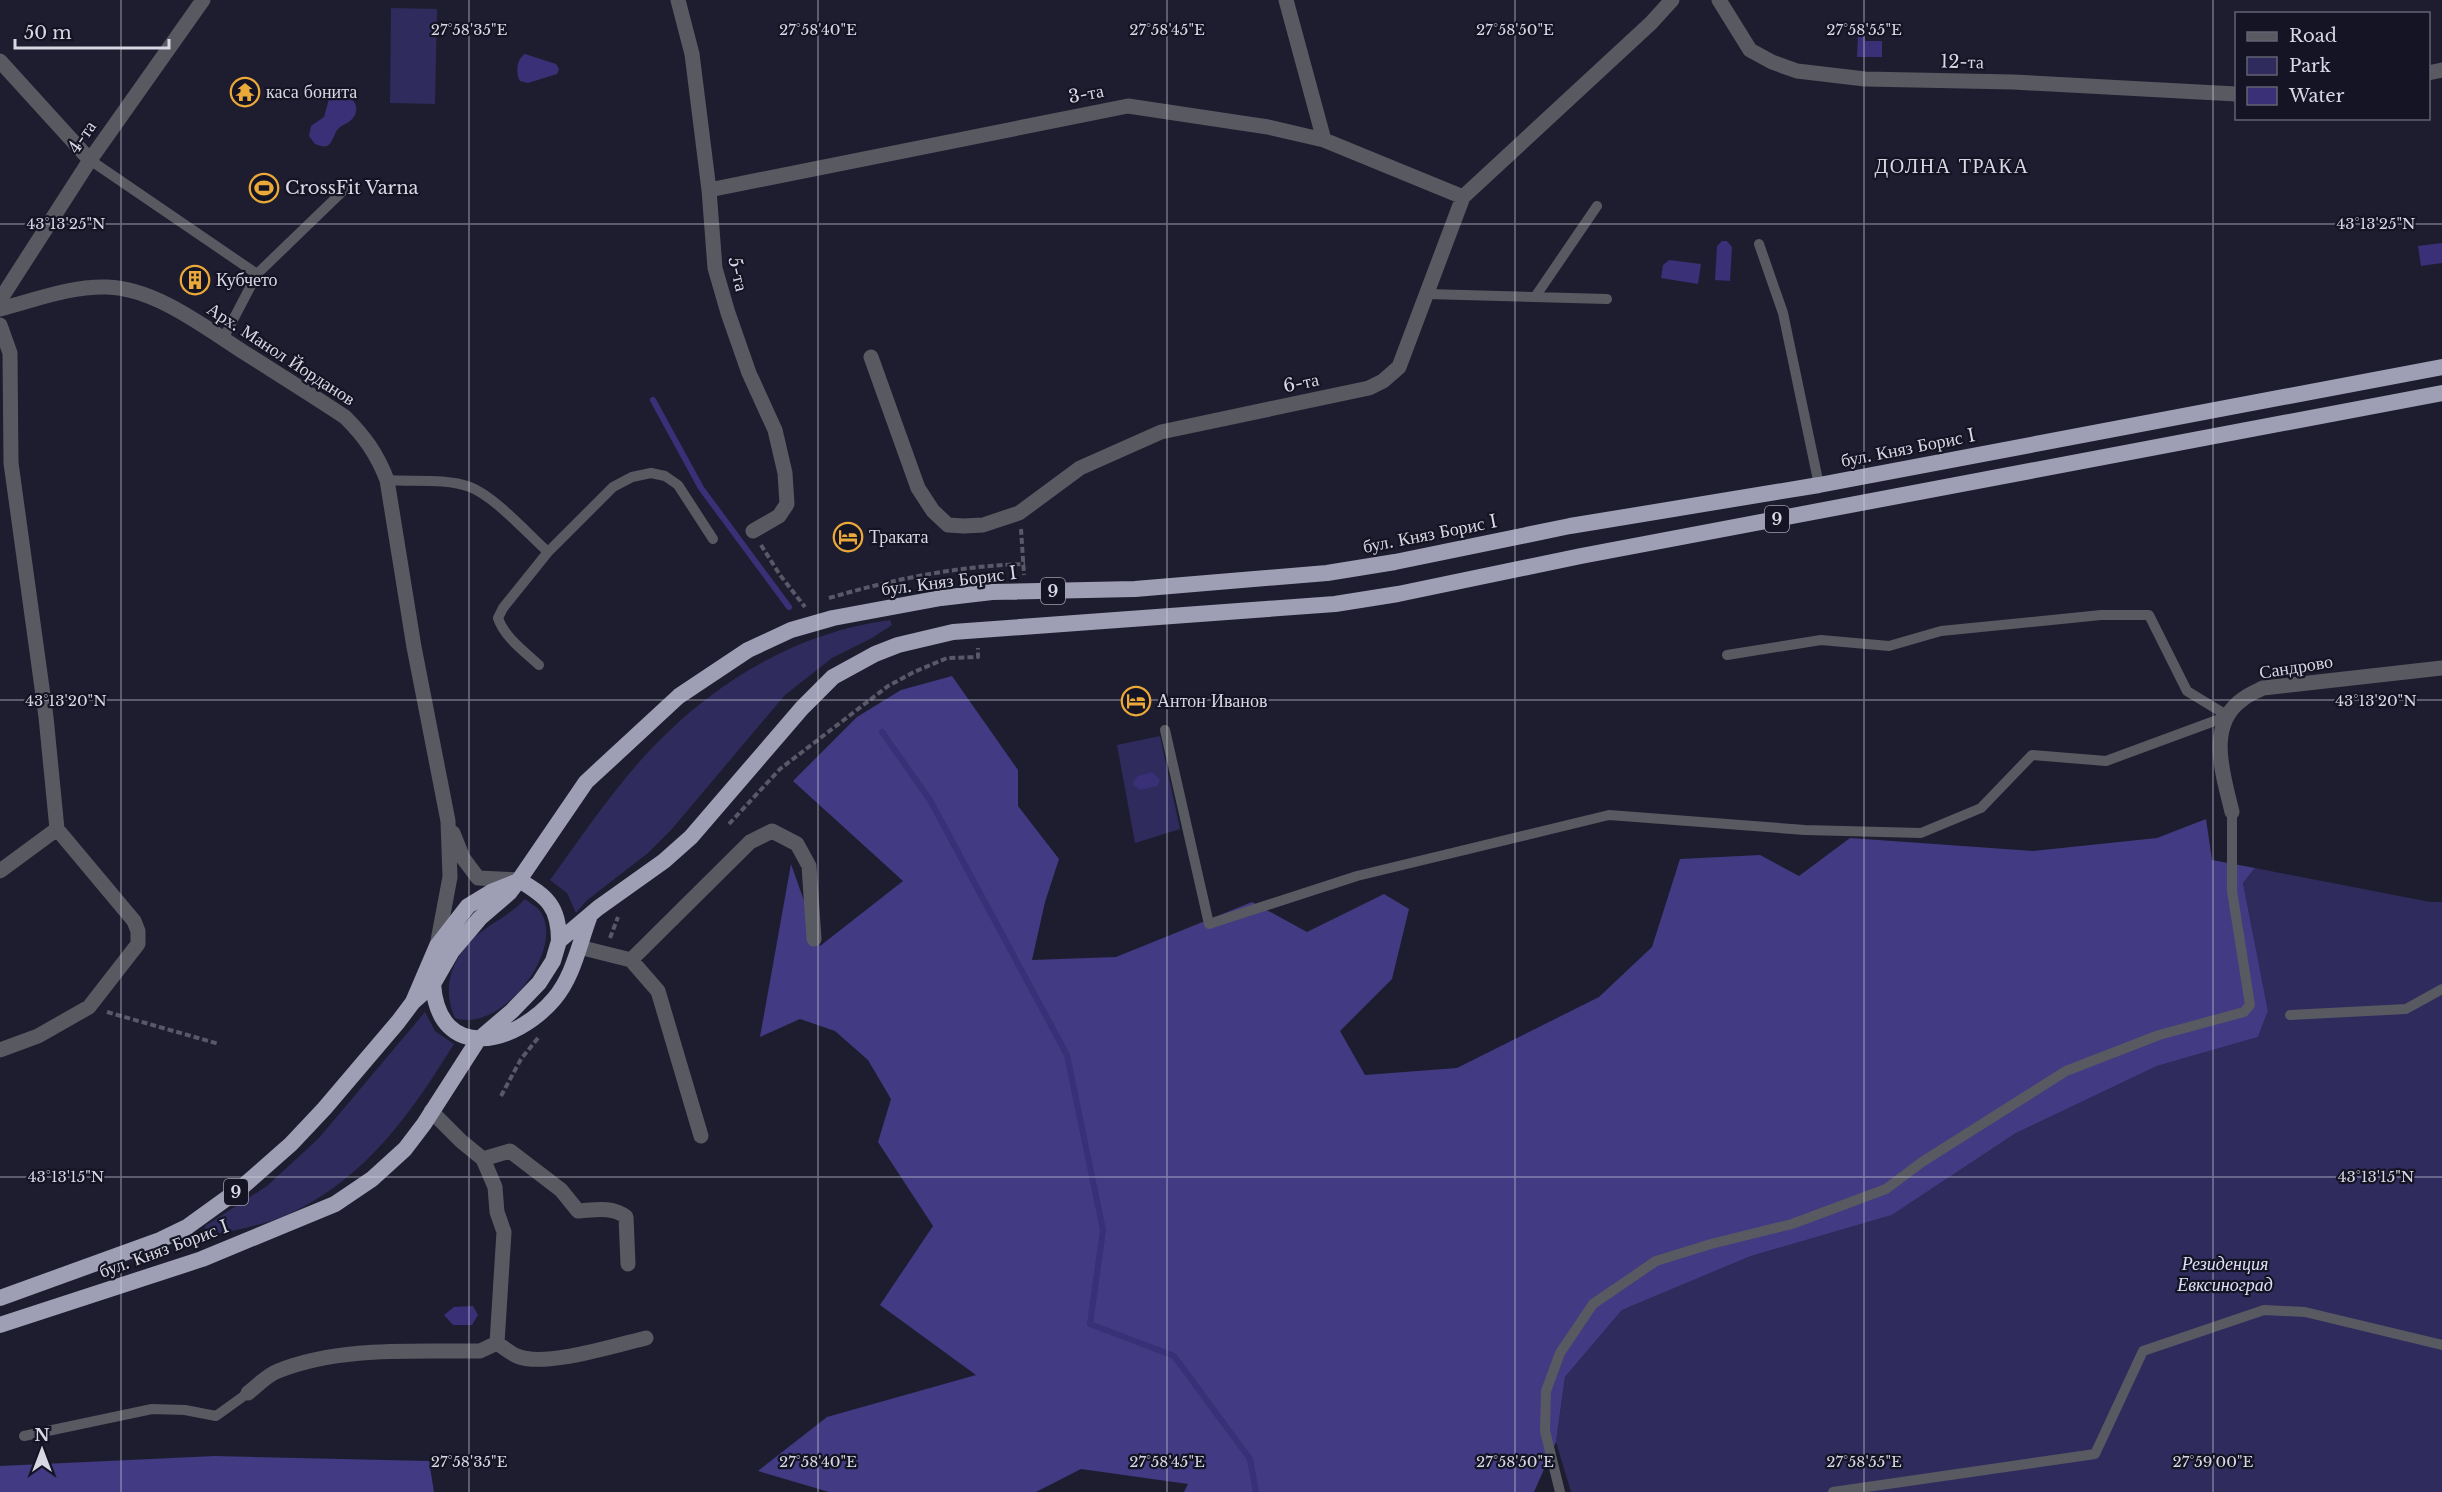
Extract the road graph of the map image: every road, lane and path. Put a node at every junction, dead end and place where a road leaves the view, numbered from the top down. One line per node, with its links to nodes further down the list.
1 (183, 0): 7 (street)
2 (203, 0): 7 (street, 4-та)
3 (678, 0): 13 (street, 5-та)
4 (1286, 0): 10 (street)
5 (1672, 0): 14 (street, 6-та)
6 (1719, 0): 9 (street, 12-та)
7 (192, 14): 11 (street, 4-та)
8 (0, 61): 11 (street)
9 (2235, 94)
10 (1324, 140): 13 (street, 3-та); 14 (street, 3-та)
11 (90, 160): 17 (lane); 21 (street, 4-та)
12 (344, 190): 17 (lane)
13 (709, 190): 33 (street, 5-та)
14 (1463, 197): 18 (street, 6-та)
15 (1597, 206): 19 (lane)
16 (1760, 244): 31 (lane)
17 (257, 274): 24 (lane)
18 (1428, 294): 19 (lane); 32 (street, 6-та)
19 (1534, 297): 20 (lane)
20 (1607, 299)
21 (0, 300)
22 (0, 309): 24 (street, Арх. Манол Йорданов)
23 (0, 325): 50 (street)
24 (223, 339): 30 (street, Арх. Манол Йорданов)
25 (871, 357): 32 (street, 6-та)
26 (2442, 367): 31 (highway, бул. Княз Борис I / 9)
27 (2442, 393): 28 (highway, 9)
28 (2413, 398): 29 (street); 55 (highway, 9)
29 (2442, 401)
30 (387, 480): 35 (lane); 49 (street, Арх. Манол Йорданов)
31 (1819, 485): 37 (highway, бул. Княз Борис I / 9)
32 (1019, 513): 36 (path)
33 (753, 531): 40 (path)
34 (713, 539): 35 (lane)
35 (548, 552): 44 (lane)
36 (1025, 564): 37 (path); 38 (path)
37 (1023, 591): 41 (highway, бул. Княз Борис I / 9)
38 (825, 599)
39 (813, 603): 40 (path)
40 (802, 606): 41 (path)
41 (833, 618): 53 (highway, бул. Княз Борис I / 9)
42 (1727, 655): 46 (lane)
43 (978, 657): 51 (path)
44 (539, 665)
45 (2442, 669): 46 (street, Сандрово)
46 (2228, 716): 47 (lane); 48 (street)
47 (1164, 730)
48 (2232, 812): 81 (lane)
49 (448, 820): 53 (street, Арх. Манол Йорданов); 58 (street, Арх. Манол Йорданов)
50 (57, 829): 52 (street); 65 (street)
51 (723, 829)
52 (0, 871)
53 (519, 880): 57 (highway); 58 (highway, 9); 62 (highway, 9)
54 (621, 912): 60 (path)
55 (589, 917): 57 (highway, 9); 59 (highway)
56 (814, 939): 61 (street)
57 (559, 941): 67 (highway, 9)
58 (438, 946): 62 (street, Арх. Манол Йорданов); 64 (highway, 9)
59 (579, 947): 60 (street); 67 (highway)
60 (605, 952): 61 (street)
61 (631, 960): 71 (street)
62 (436, 979): 64 (highway, 9); 67 (highway)
63 (2442, 989): 66 (lane)
64 (413, 1002): 74 (highway, бул. Княз Борис I / 9)
65 (89, 1006): 68 (path); 69 (street)
66 (2290, 1016)
67 (478, 1040): 70 (highway, бул. Княз Борис I / 9)
68 (219, 1044)
69 (0, 1050)
70 (431, 1111): 72 (street); 75 (highway, бул. Княз Борис I / 9)
71 (701, 1136)
72 (483, 1159): 73 (street); 77 (street)
73 (628, 1264)
74 (0, 1298)
75 (0, 1325)
76 (646, 1338): 77 (street)
77 (497, 1343): 79 (street)
78 (2442, 1345): 82 (lane)
79 (248, 1393): 80 (lane)
80 (24, 1436)
81 (1560, 1492)
82 (1833, 1492)

